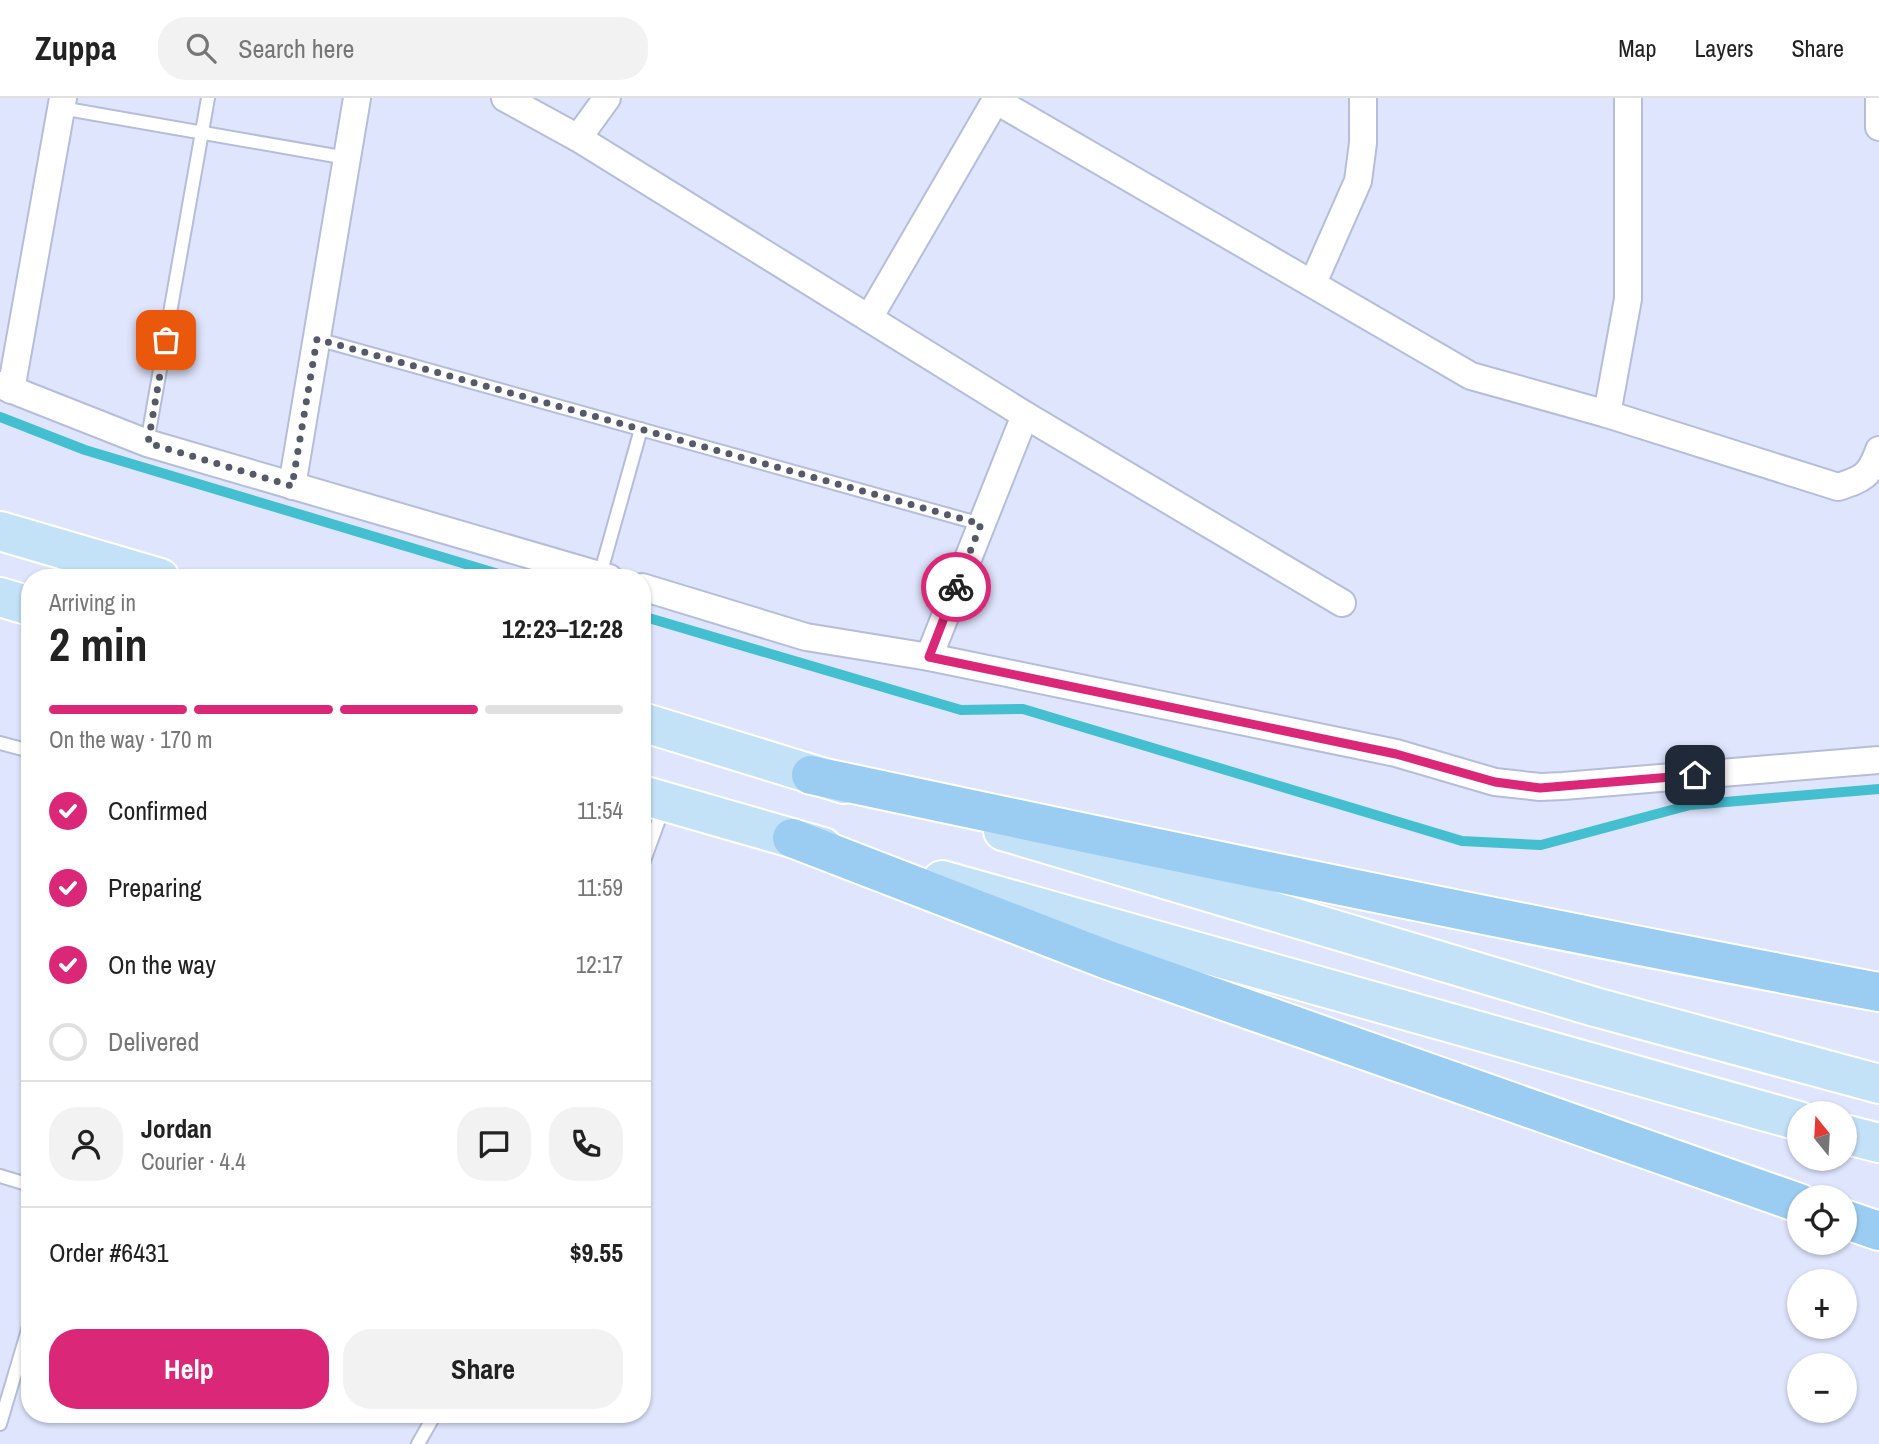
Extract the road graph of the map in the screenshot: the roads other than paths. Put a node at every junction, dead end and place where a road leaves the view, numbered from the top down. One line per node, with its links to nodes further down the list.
1 (208, 98): 11 (lane)
2 (357, 98): 13 (street)
3 (505, 98): 12 (street)
4 (607, 98): 12 (street)
5 (1363, 98): 14 (street)
6 (1628, 98): 18 (street)
7 (1879, 98): 10 (street)
8 (996, 99): 14 (street); 15 (street)
9 (62, 103): 11 (lane); 17 (street)
10 (1879, 127)
11 (202, 132): 13 (lane); 21 (lane)
12 (578, 138): 15 (street)
13 (347, 158): 16 (street)
14 (1312, 283): 18 (street)
15 (869, 318): 19 (street)
16 (317, 339): 20 (lane); 23 (street)
17 (6, 387): 21 (street)
18 (1607, 414): 22 (street)
19 (1025, 415): 24 (street); 32 (street)
20 (641, 429): 24 (lane); 28 (lane)
21 (148, 443): 23 (street)
22 (1879, 450)
23 (292, 486): 27 (street)
24 (981, 524): 33 (street)
25 (0, 531): 26 (main road)
26 (129, 569)
27 (581, 569)
28 (607, 569)
29 (651, 590): 33 (street)
30 (0, 597): 31 (main road)
31 (21, 603)
32 (1342, 603)
33 (929, 657): 37 (street)
34 (651, 725): 38 (main road)
35 (0, 743): 36 (lane)
36 (21, 749)
37 (1879, 760)
38 (811, 775): 41 (highway); 42 (main road)
39 (654, 798): 40 (main road)
40 (792, 838): 43 (main road); 48 (highway)
41 (1879, 992)
42 (1879, 1084)
43 (1787, 1118)
44 (1857, 1137): 45 (main road)
45 (1879, 1143)
46 (0, 1175): 47 (lane)
47 (21, 1182)
48 (1787, 1199)
49 (1857, 1223): 50 (highway)
50 (1879, 1231)
51 (21, 1353): 52 (lane)
52 (0, 1422)
53 (430, 1423): 54 (lane)
54 (418, 1444)

